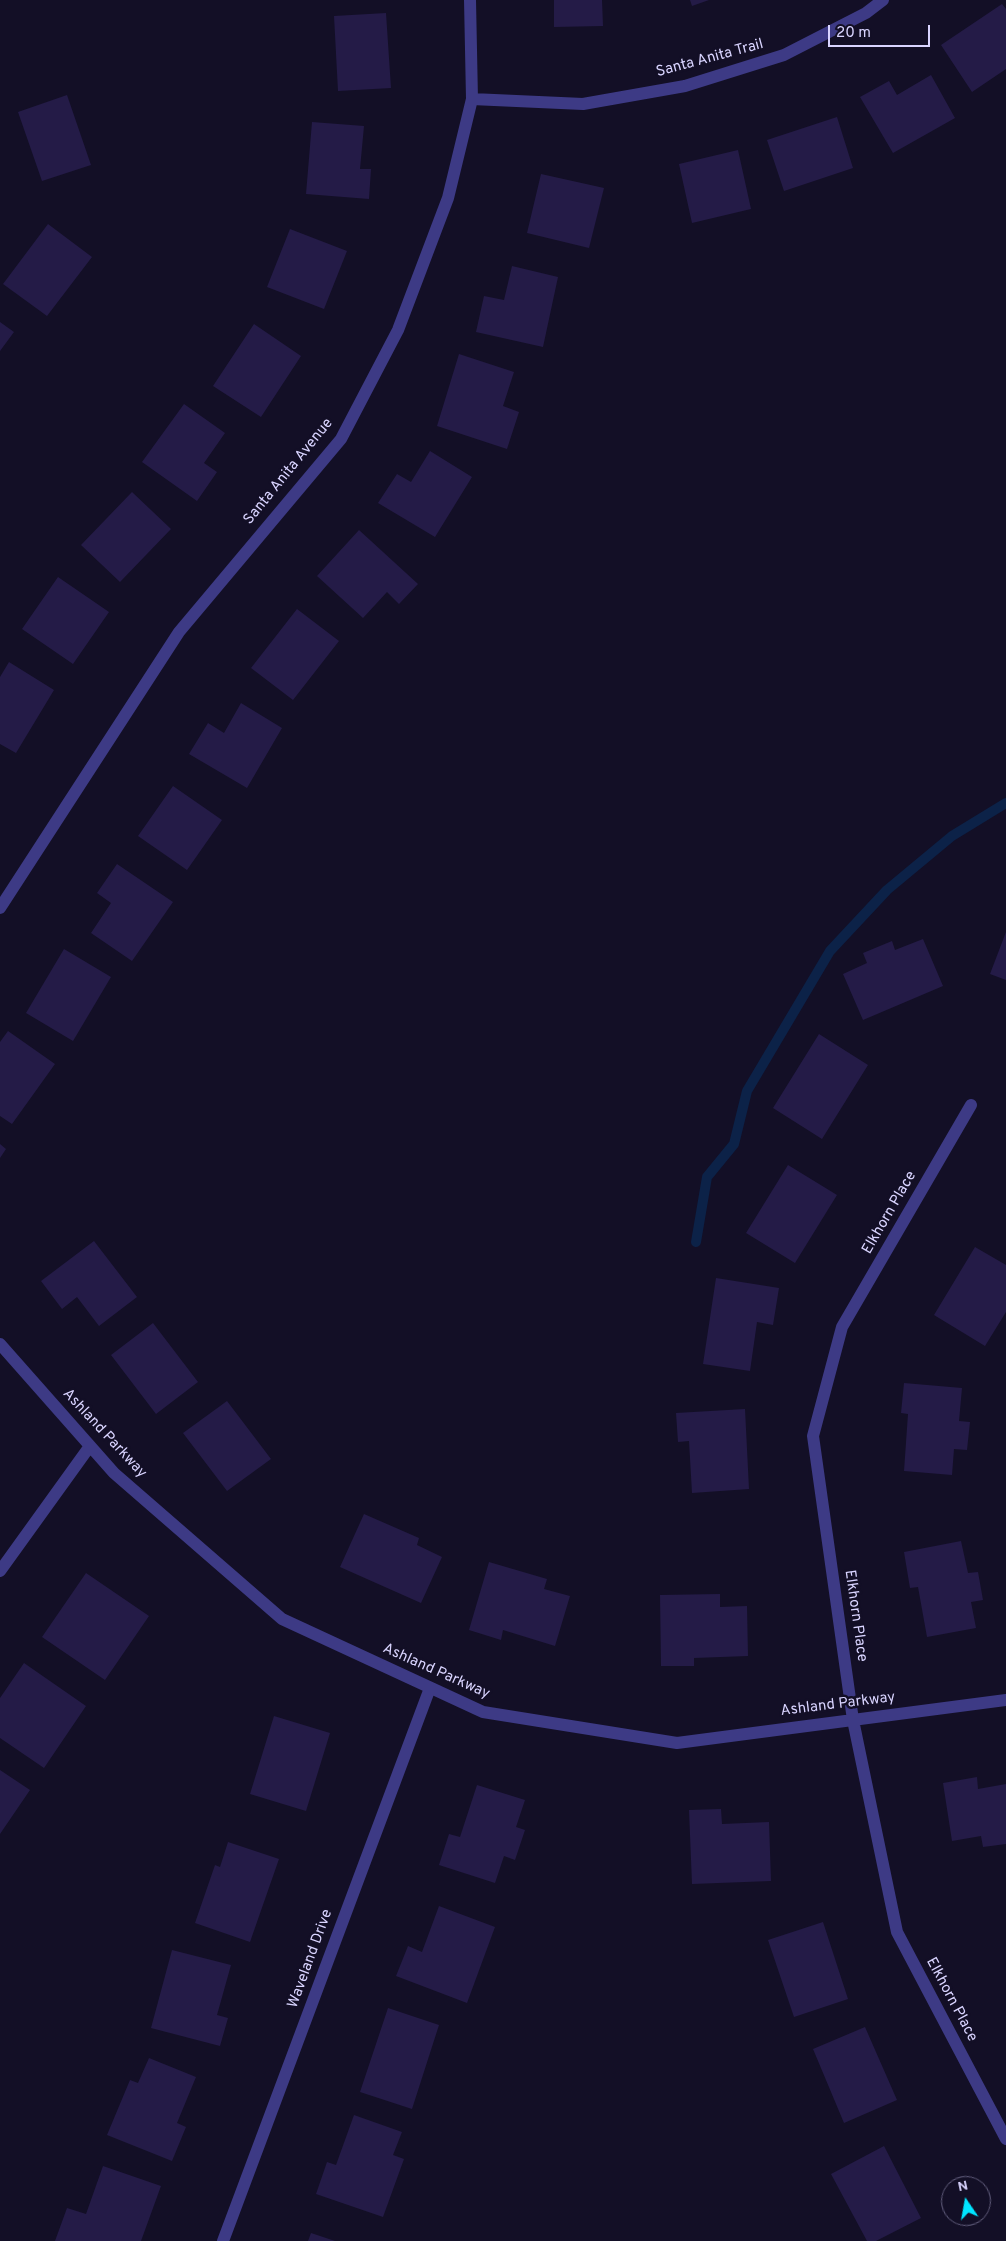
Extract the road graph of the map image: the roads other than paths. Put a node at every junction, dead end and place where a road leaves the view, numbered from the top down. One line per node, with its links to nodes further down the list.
1 (470, 0): 3 (street, Santa Anita Avenue)
2 (883, 0): 3 (street, Santa Anita Trail)
3 (472, 99): 4 (street, Santa Anita Avenue)
4 (0, 908)
5 (971, 1106): 11 (street, Elkhorn Place)
6 (0, 1344): 7 (street, Ashland Parkway)
7 (90, 1446): 8 (street); 9 (street, Ashland Parkway)
8 (0, 1571)
9 (430, 1688): 11 (street, Ashland Parkway); 13 (street, Waveland Drive)
10 (1006, 1700): 11 (street, Ashland Parkway)
11 (853, 1720): 12 (street, Elkhorn Place)
12 (1006, 2139)
13 (223, 2241)

